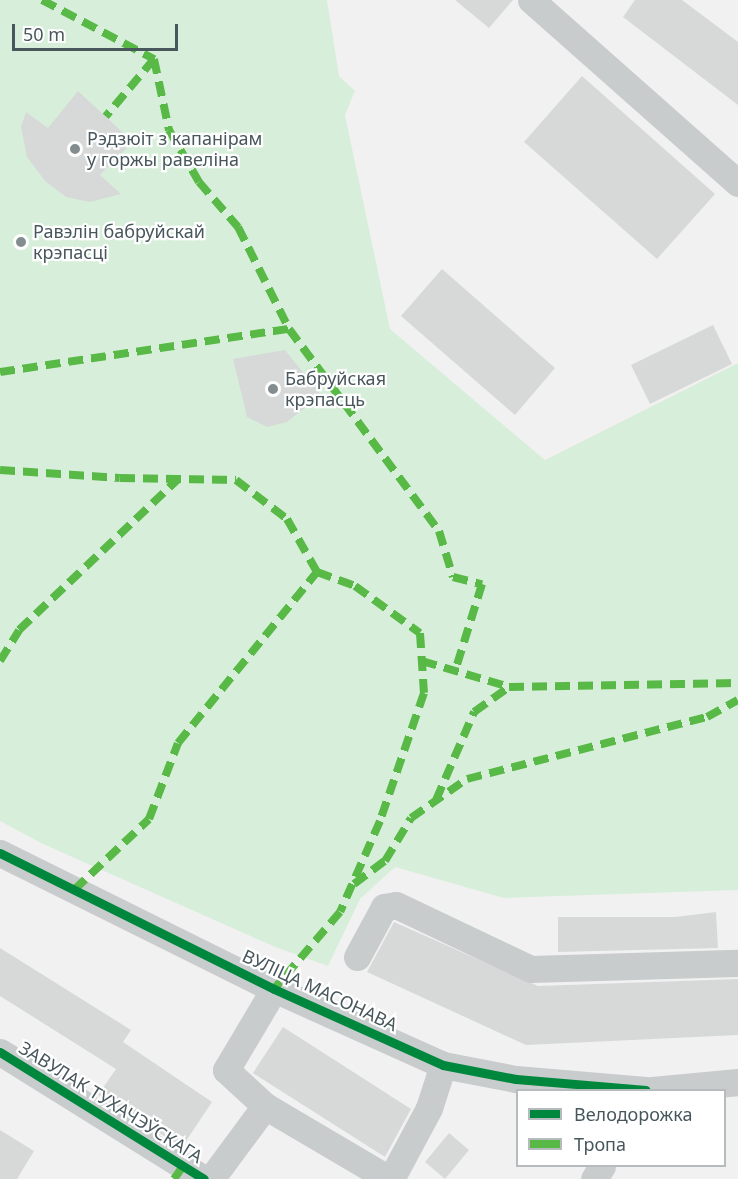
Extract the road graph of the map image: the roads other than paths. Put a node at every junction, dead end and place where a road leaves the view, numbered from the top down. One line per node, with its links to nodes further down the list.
1 (531, 0): 2 (street)
2 (738, 183)
3 (0, 853): 6 (street, ВУЛІЦА МАСОНАВА)
4 (357, 957): 5 (street)
5 (738, 963)
6 (274, 989): 8 (street, ВУЛІЦА МАСОНАВА); 12 (street)
7 (0, 1052): 13 (street, ЗАВУЛАК ТУХАЧЭЎСКАГА)
8 (442, 1065): 10 (street, ВУЛІЦА МАСОНАВА); 15 (street)
9 (738, 1082): 11 (street)
10 (634, 1089)
11 (663, 1089)
12 (265, 1106): 14 (street); 15 (street)
13 (204, 1179)
14 (211, 1179)
15 (390, 1179)

